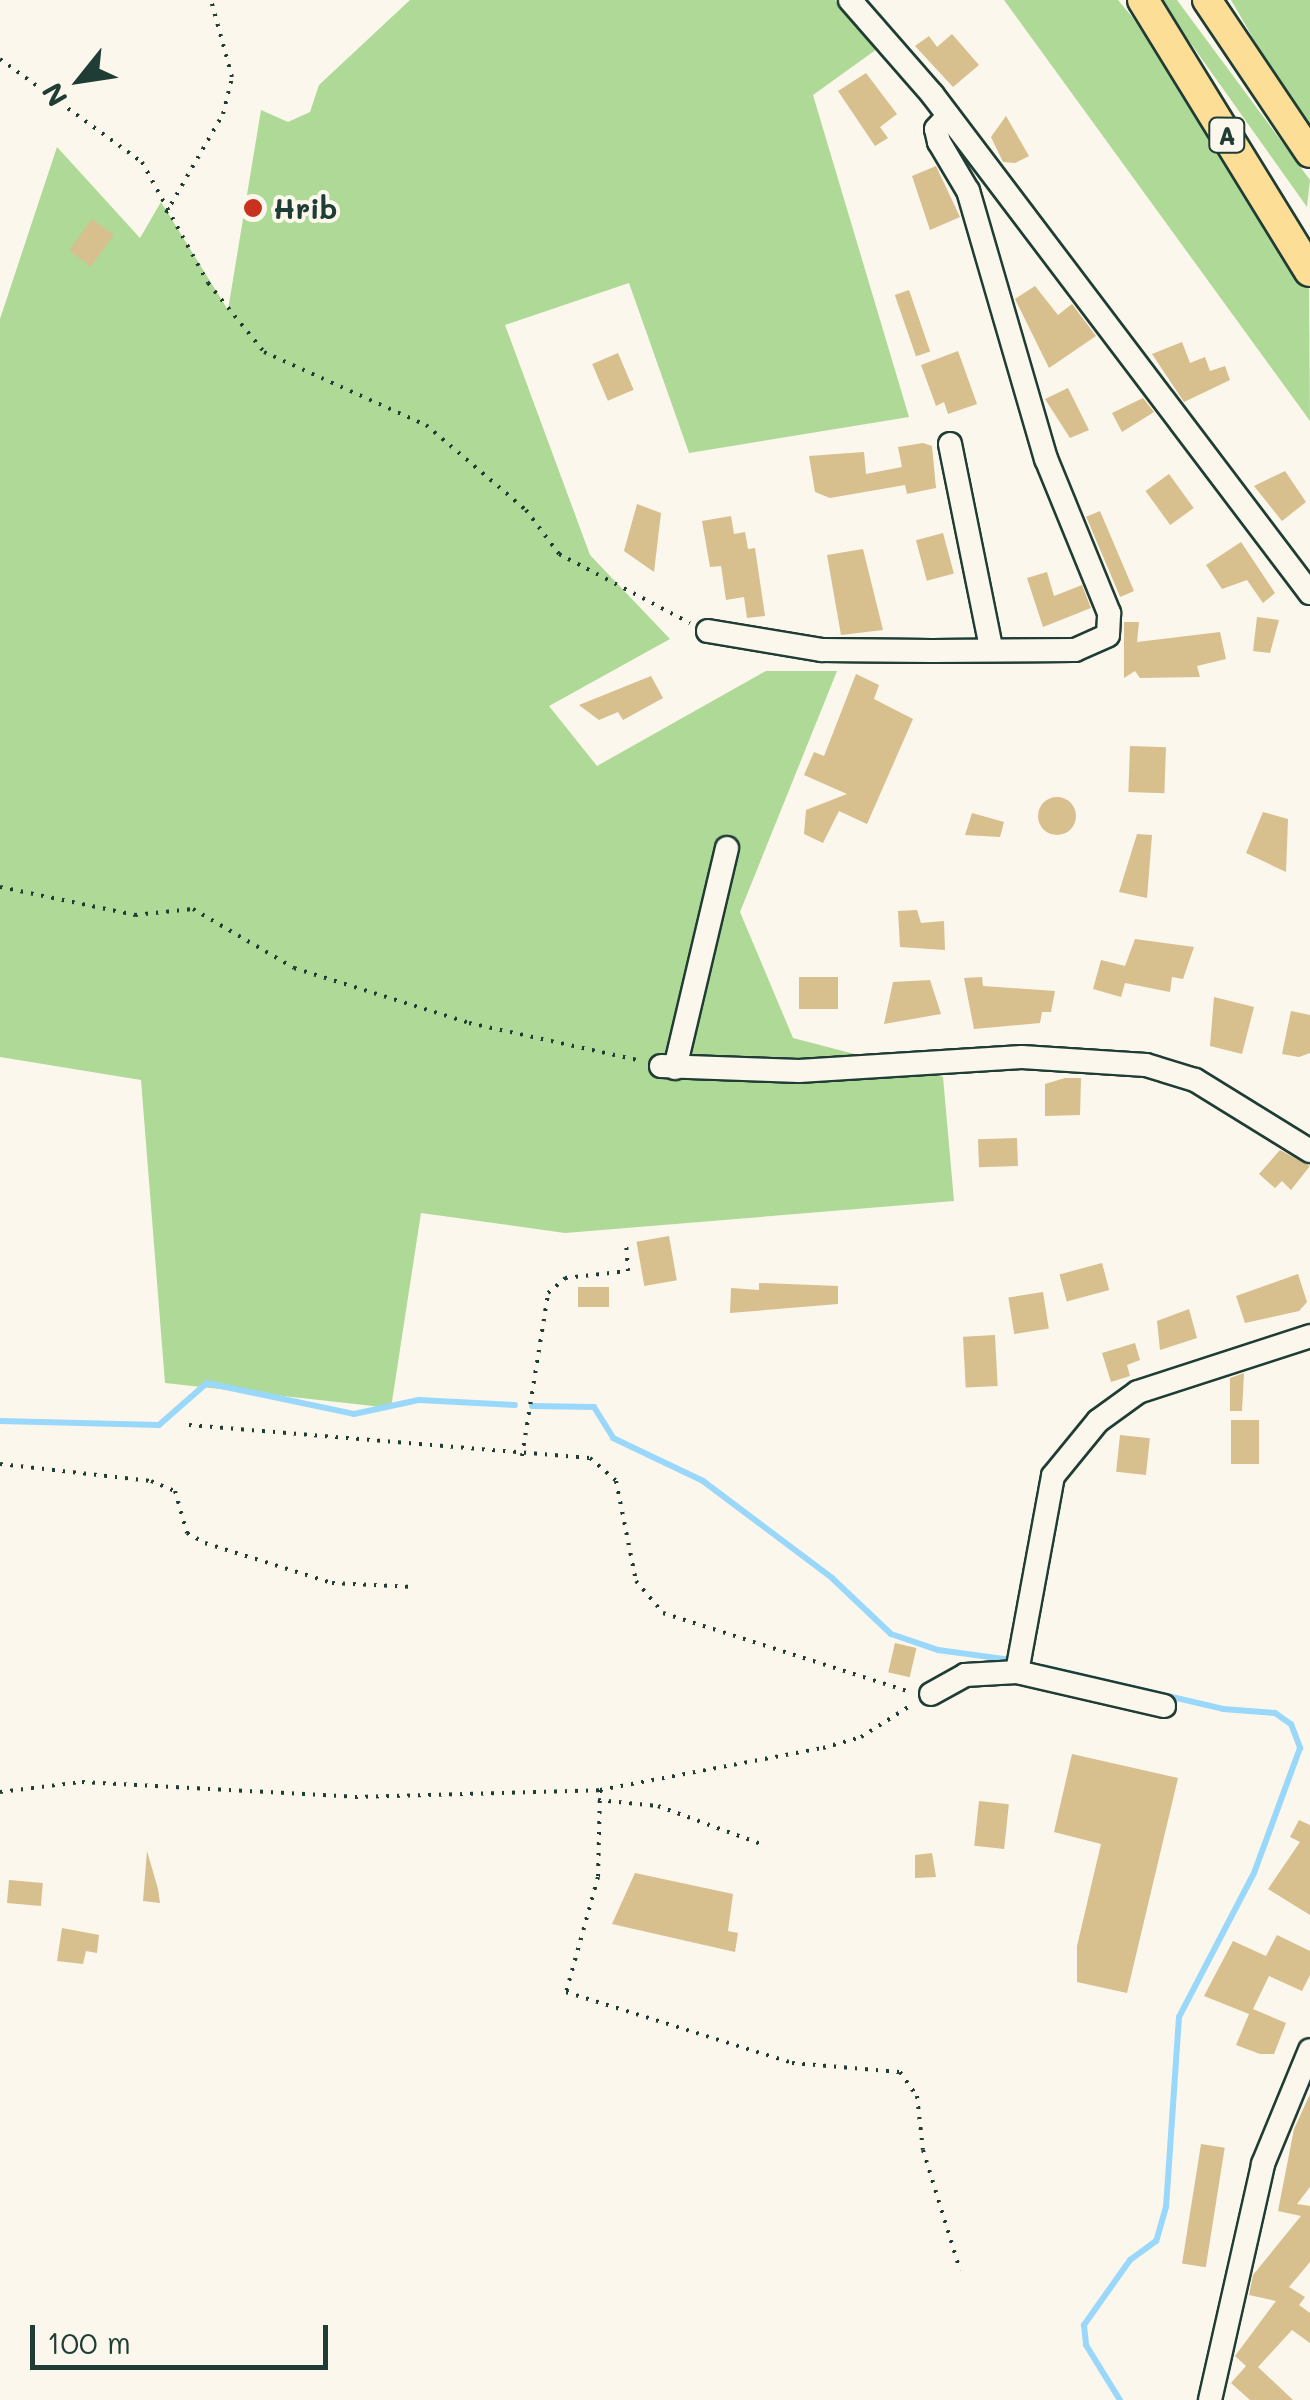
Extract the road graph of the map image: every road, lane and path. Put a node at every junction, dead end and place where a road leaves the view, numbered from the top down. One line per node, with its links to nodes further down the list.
1 (211, 0): 8 (path)
2 (850, 0): 6 (street)
3 (1144, 0): 9 (highway); 10 (highway, A)
4 (1207, 0): 7 (main road)
5 (0, 59): 8 (path)
6 (948, 116): 12 (street); 14 (street)
7 (1310, 152)
8 (166, 213): 13 (path)
9 (1310, 234)
10 (1310, 271)
11 (950, 444): 14 (street)
12 (1310, 593)
13 (708, 632): 14 (street)
14 (991, 648)
15 (727, 848): 17 (street)
16 (0, 887): 17 (path)
17 (668, 1067): 18 (street)
18 (1310, 1151)
19 (626, 1244): 22 (path)
20 (1310, 1336): 25 (street)
21 (190, 1426): 22 (path)
22 (522, 1456): 26 (path)
23 (0, 1464): 24 (path)
24 (414, 1587)
25 (1016, 1672): 26 (street); 27 (street)
26 (930, 1694): 28 (path)
27 (1164, 1706)
28 (600, 1790): 29 (path); 30 (path)
29 (0, 1792)
30 (598, 1800): 31 (path); 33 (path)
31 (766, 1846)
32 (1309, 2054): 34 (street)
33 (960, 2270)
34 (1210, 2400)

